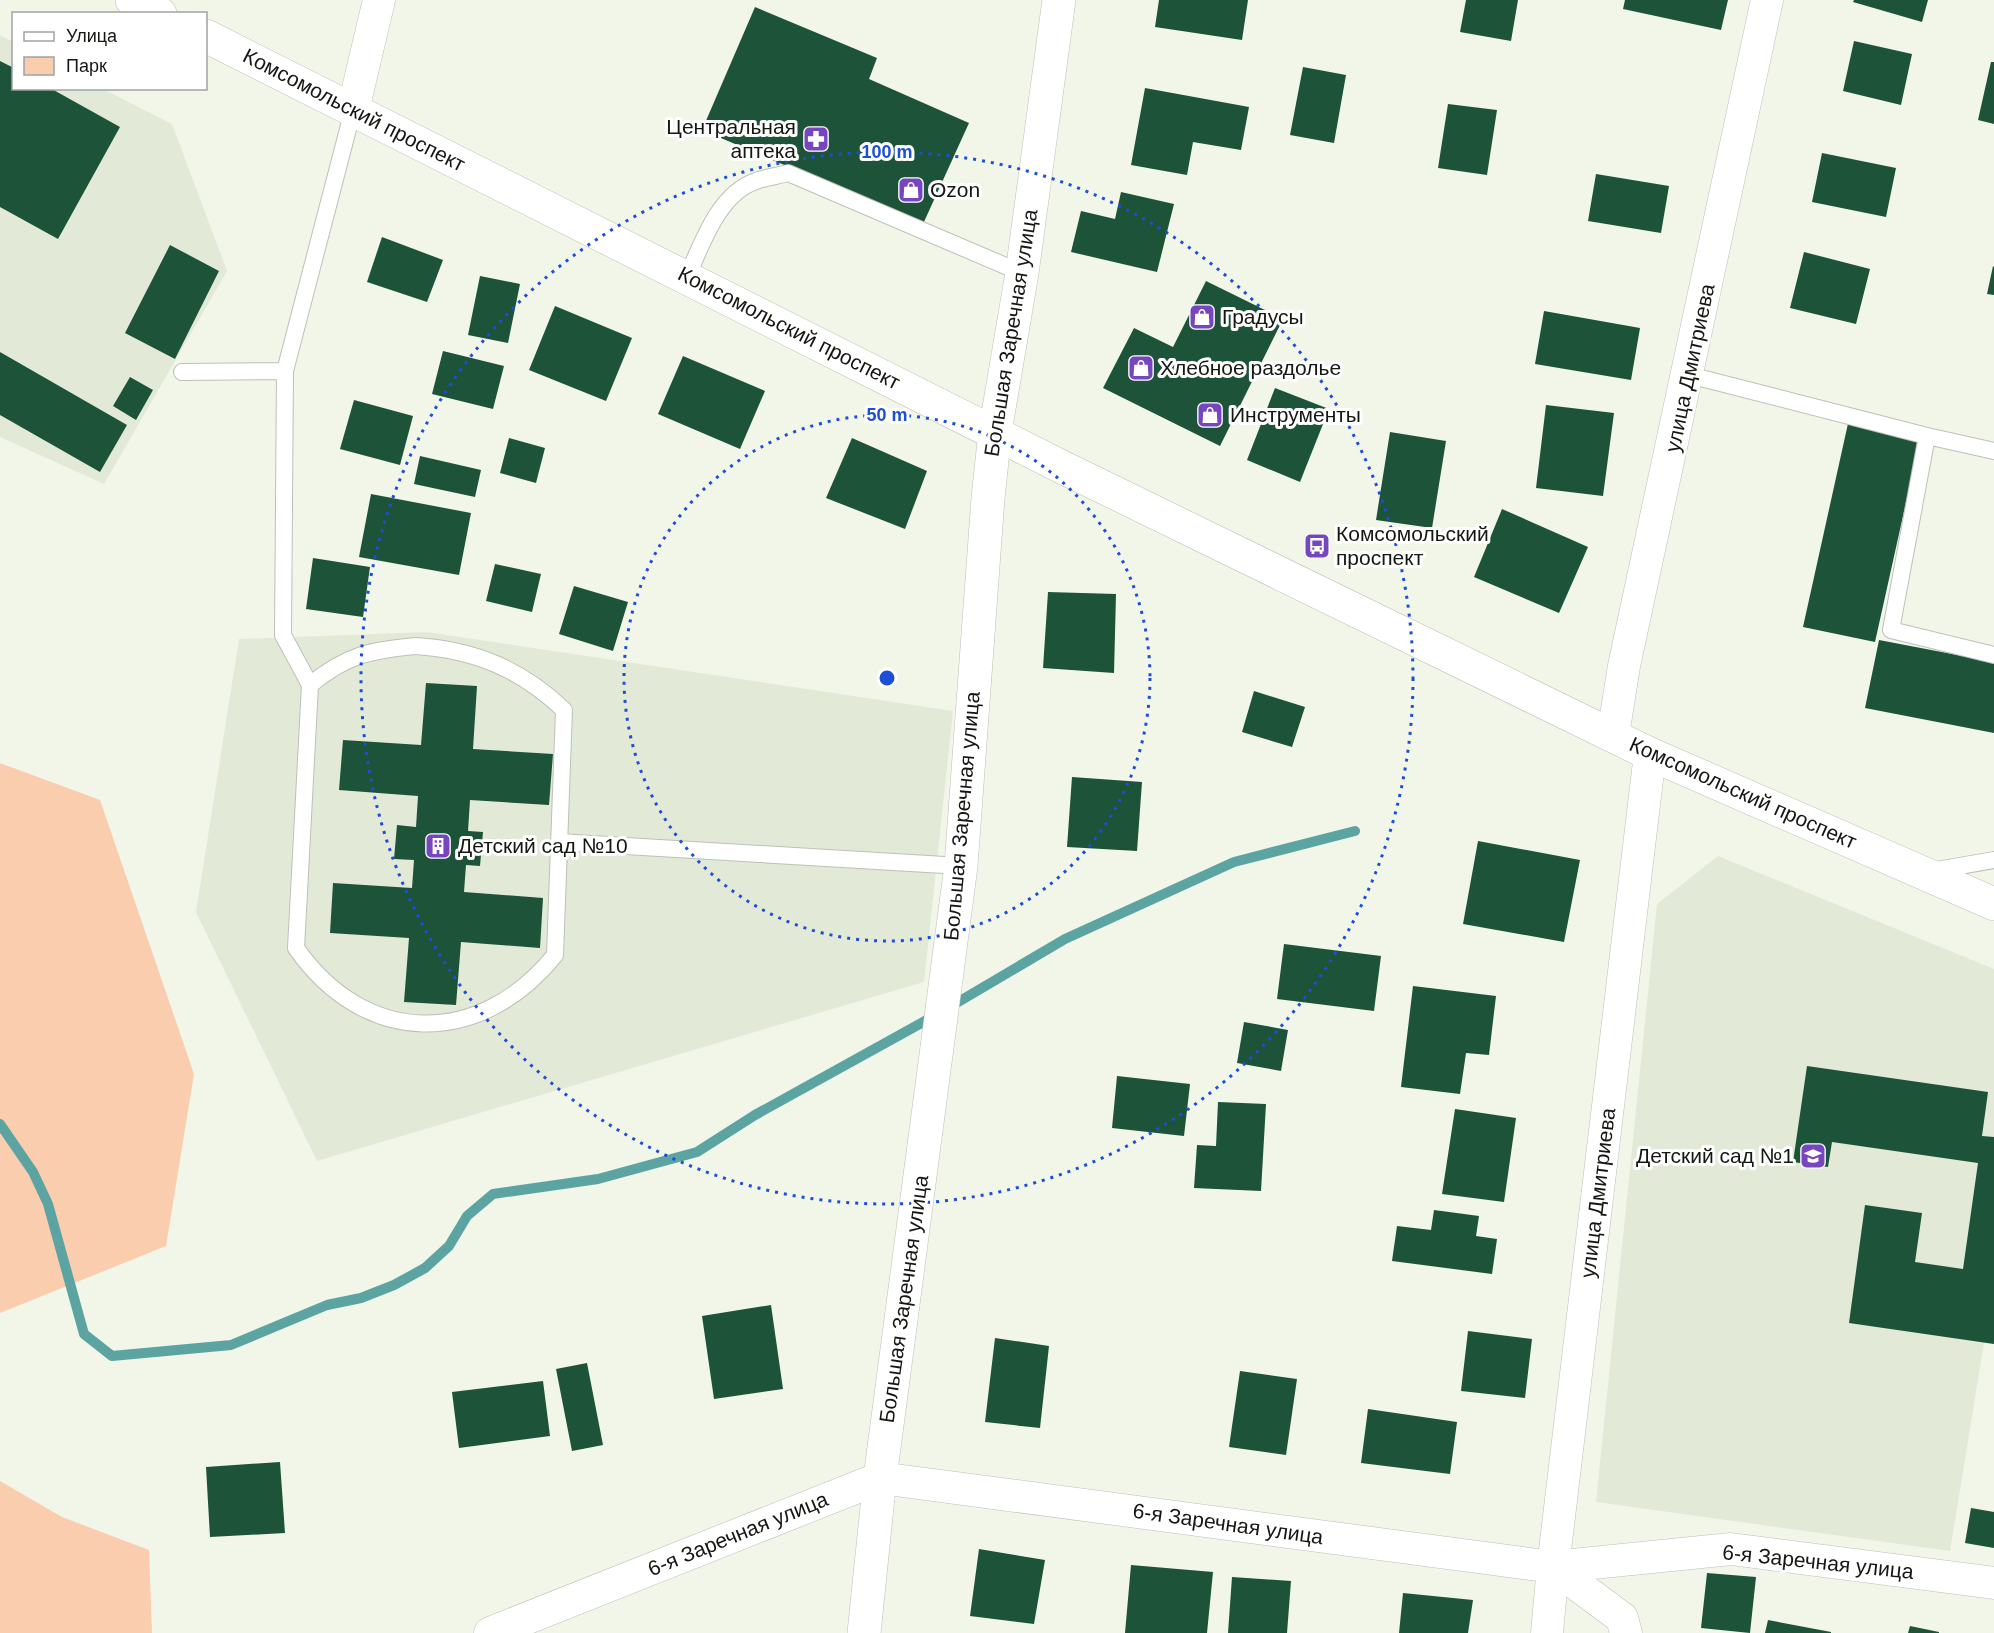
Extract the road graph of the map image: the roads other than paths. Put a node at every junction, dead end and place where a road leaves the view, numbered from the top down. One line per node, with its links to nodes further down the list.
1 (132, 0): 5 (main road)
2 (379, 0): 7 (street)
3 (1059, 0): 8 (main road, Большая Заречная улица)
4 (1767, 0): 12 (street, улица Дмитриева)
5 (156, 12)
6 (207, 37): 7 (main road, Комсомольский проспект)
7 (353, 110): 9 (main road, Комсомольский проспект); 10 (lane)
8 (1022, 273): 9 (lane); 13 (main road, Большая Заречная улица)
9 (687, 277): 13 (main road, Комсомольский проспект)
10 (285, 371): 11 (lane); 17 (lane)
11 (182, 372)
12 (1689, 375): 14 (lane); 18 (street, улица Дмитриева)
13 (995, 432): 18 (main road, Комсомольский проспект); 22 (main road, Большая Заречная улица)
14 (1927, 436): 15 (lane); 16 (lane)
15 (1994, 451)
16 (1994, 655)
17 (310, 685): 20 (lane); 20 (lane)
18 (1613, 735): 19 (main road, Комсомольский проспект)
19 (1650, 754): 23 (main road, Комсомольский проспект); 26 (street, улица Дмитриева)
20 (559, 842): 22 (lane)
21 (1994, 860): 23 (lane)
22 (961, 866): 25 (main road, Большая Заречная улица)
23 (1925, 872): 24 (main road, Комсомольский проспект)
24 (1994, 904)
25 (880, 1478): 26 (street, 6-я Заречная улица); 28 (street, 6-я Заречная улица); 29 (main road, Большая Заречная улица)
26 (1553, 1567): 27 (street, 6-я Заречная улица); 30 (street, улица Дмитриева); 31 (street)
27 (1994, 1583)
28 (489, 1633)
29 (864, 1633)
30 (1547, 1633)
31 (1626, 1633)

